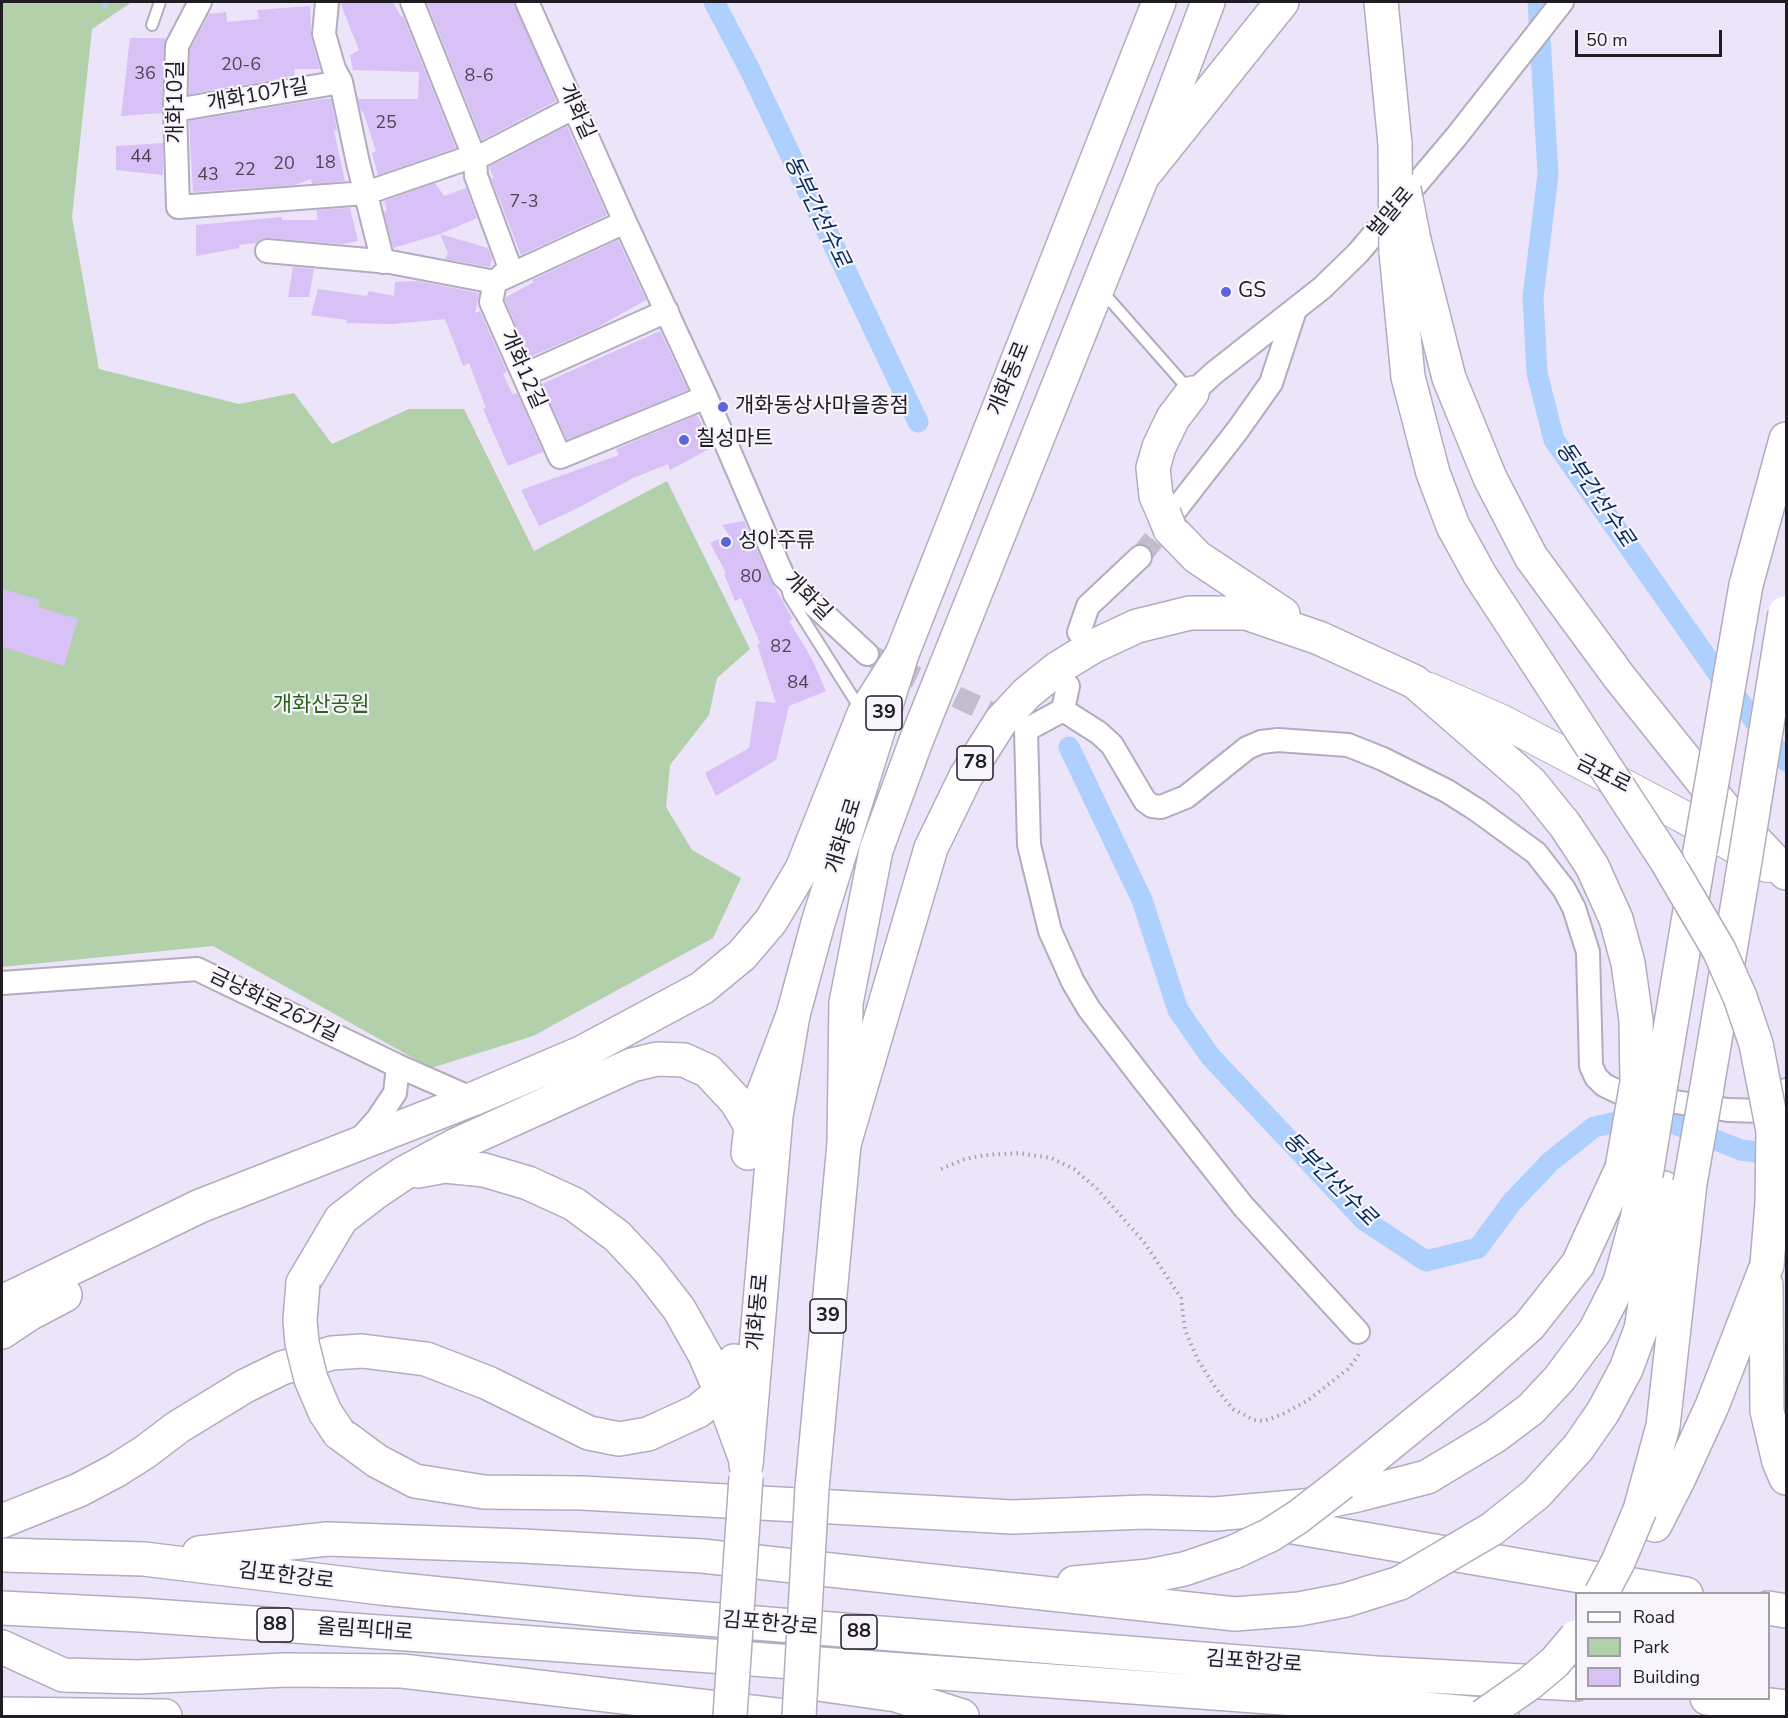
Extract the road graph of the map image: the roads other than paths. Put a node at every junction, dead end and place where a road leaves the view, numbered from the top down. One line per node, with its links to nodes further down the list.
1 (160, 2): 11 (lane)
2 (200, 2): 14 (street, 개화10길)
3 (327, 2): 12 (street, 개화10가길)
4 (412, 2): 15 (street, 개화12길)
5 (527, 2): 13 (street, 개화길)
6 (1159, 2): 38 (main road, 개화동로 / 39)
7 (1208, 2): 16 (main road, 개화동로 / 39)
8 (1282, 2): 16 (main road)
9 (1381, 2): 19 (main road, bridge)
10 (1558, 7): 24 (street, 벌말로)
11 (152, 25)
12 (341, 82): 14 (street, 개화10가길); 17 (street, 개화10가길)
13 (573, 108): 15 (street); 18 (street, 개화길)
14 (175, 110): 17 (street, 개화10길)
15 (475, 159): 17 (street); 22 (street, 개화12길)
16 (1142, 177): 23 (main road, 개화동로 / 39)
17 (366, 193): 21 (street)
18 (625, 222): 22 (street); 25 (street, 개화길)
19 (1405, 246): 44 (main road); 57 (main road, bridge)
20 (267, 251): 21 (street)
21 (383, 262): 22 (street)
22 (495, 282): 26 (street, 개화12길)
23 (1098, 287): 27 (lane); 53 (main road, 개화동로 / 39)
24 (1295, 310): 27 (street, 벌말로); 31 (street)
25 (667, 311): 26 (street); 28 (street, 개화길)
26 (524, 375): 28 (street, 개화12길)
27 (1192, 393): 31 (main road)
28 (706, 397): 33 (street, 개화길)
29 (1786, 439): 34 (main road)
30 (1786, 458): 34 (main road)
31 (1171, 517): 36 (main road)
32 (1140, 557): 35 (street)
33 (783, 576): 37 (street, 개화길); 42 (lane)
34 (1770, 601): 43 (main road)
35 (1079, 632)
36 (1319, 638): 39 (main road, 78); 53 (main road, 78)
37 (867, 654)
38 (902, 654): 42 (main road); 47 (main road, 개화동로 / 39)
39 (1415, 682): 45 (main road, 금포로 / 78); 49 (main road)
40 (1068, 686): 41 (street)
41 (1063, 710): 50 (street); 60 (street)
42 (864, 714): 51 (main road)
43 (1721, 865): 49 (main road); 49 (main road)
44 (1786, 873)
45 (1786, 879)
46 (2, 983): 48 (street, 금낭화로26가길)
47 (794, 1016): 55 (main road); 63 (main road, 개화동로 / 39)
48 (399, 1066): 51 (street, 금낭화로26가길); 54 (street)
49 (1671, 1086): 56 (main road, bridge); 56 (main road, bridge)
50 (1786, 1090)
51 (473, 1099): 52 (main road)
52 (402, 1127): 54 (main road); 59 (main road)
53 (844, 1144): 89 (main road, 개화동로 / 39, bridge)
54 (354, 1146): 58 (main road)
55 (404, 1173): 62 (main road); 65 (main road, bridge)
56 (1656, 1176): 65 (main road); 66 (main road); 70 (main road, bridge); 70 (main road, bridge)
57 (1767, 1265): 64 (main road); 66 (main road)
58 (2, 1302)
59 (2, 1332)
60 (1358, 1332)
61 (734, 1360): 62 (main road)
62 (721, 1392): 63 (main road); 67 (main road)
63 (746, 1469): 87 (main road, 개화동로 / 39, bridge)
64 (1786, 1478)
65 (1215, 1514): 73 (main road)
66 (1647, 1517): 71 (main road, bridge); 72 (main road)
67 (2, 1521)
68 (2, 1555): 69 (main road, 88)
69 (144, 1559): 70 (main road); 80 (main road, 김포한강로 / 88)
70 (1000, 1590)
71 (1602, 1592)
72 (1617, 1592)
73 (1680, 1592)
74 (2, 1608): 78 (main road, 올림픽대로 / 88)
75 (1770, 1608): 76 (main road)
76 (1786, 1611)
77 (1575, 1638): 91 (main road, bridge)
78 (548, 1644): 90 (main road, 88); 92 (main road, 김포한강로 / 88)
79 (2, 1647): 88 (main road)
80 (1575, 1684)
81 (1770, 1698): 82 (main road)
82 (1786, 1698)
83 (1721, 1700): 84 (main road)
84 (1786, 1707)
85 (2, 1714): 86 (main road)
86 (165, 1716)
87 (730, 1716)
88 (784, 1716)
89 (799, 1716)
90 (962, 1716)
91 (1483, 1716)
92 (1502, 1716)

